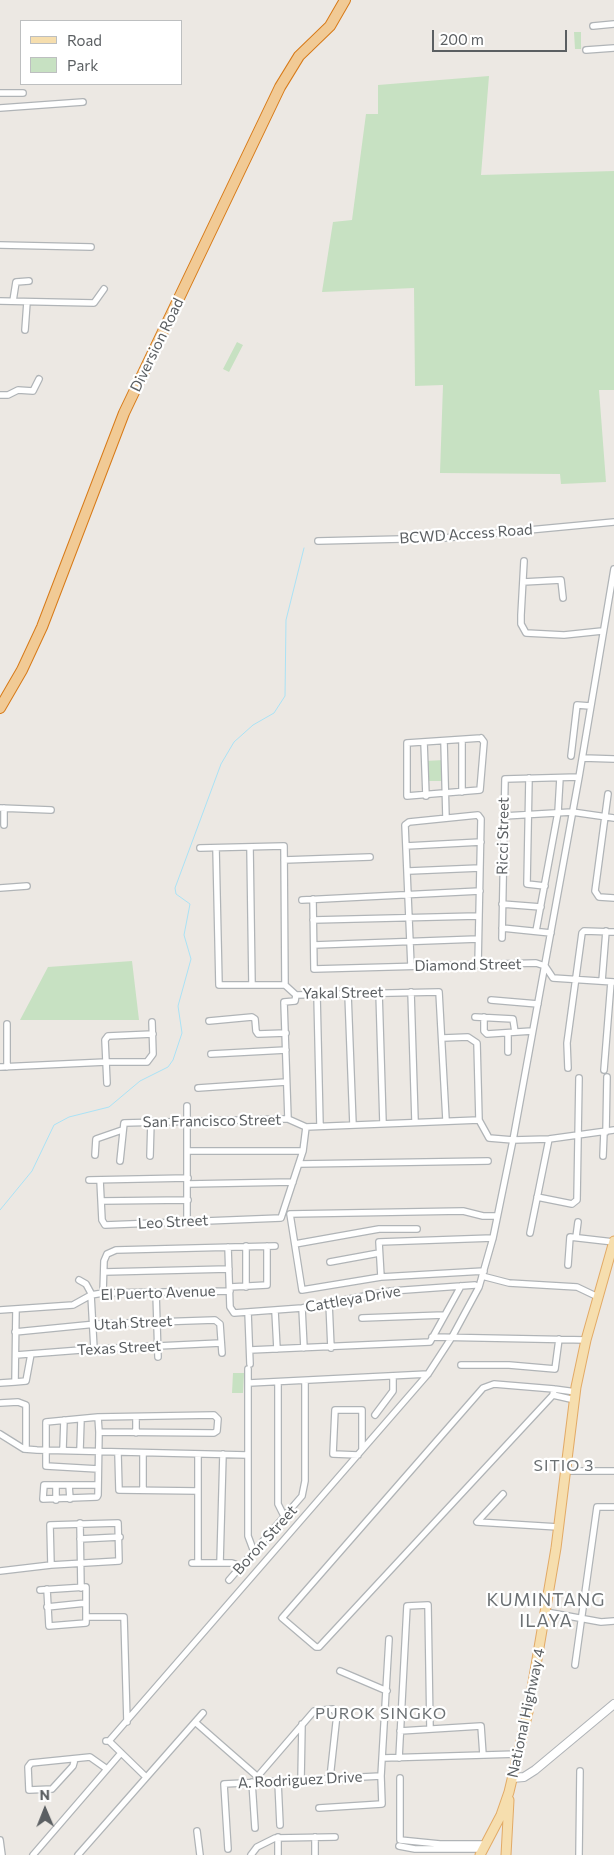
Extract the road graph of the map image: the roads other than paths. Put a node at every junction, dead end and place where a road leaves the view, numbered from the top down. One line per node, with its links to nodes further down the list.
1 (345, 0): 28 (highway, Diversion Road)
2 (614, 24): 3 (street)
3 (593, 26)
4 (614, 48): 5 (street)
5 (586, 50)
6 (0, 93): 7 (street)
7 (22, 93)
8 (83, 102): 9 (street)
9 (0, 108)
10 (0, 245): 11 (street)
11 (90, 247)
12 (29, 281): 15 (street)
13 (104, 289): 16 (street)
14 (0, 301): 15 (street)
15 (14, 301): 16 (street)
16 (27, 302): 17 (street)
17 (25, 330)
18 (39, 379): 19 (street)
19 (0, 395)
20 (614, 522): 21 (street, BCWD Access Road)
21 (318, 541)
22 (524, 561): 24 (street)
23 (614, 569): 26 (street)
24 (523, 582): 25 (street); 26 (street)
25 (563, 598)
26 (602, 631): 27 (street)
27 (590, 706): 32 (street); 33 (street)
28 (0, 708)
29 (462, 740): 30 (street); 38 (street); 38 (street)
30 (444, 741): 31 (street); 39 (street)
31 (424, 742): 41 (street); 41 (street)
32 (570, 756)
33 (582, 758): 34 (street); 35 (street)
34 (614, 759)
35 (579, 777): 37 (street, Ricci Street); 45 (street)
36 (529, 778): 37 (street, Ricci Street); 46 (street); 47 (street, Ricci Street)
37 (560, 778): 44 (street)
38 (462, 792): 39 (street)
39 (444, 794): 41 (street); 49 (street)
40 (608, 794): 48 (street)
41 (426, 796)
42 (2, 808): 43 (street); 51 (street)
43 (51, 810)
44 (558, 812): 45 (street); 46 (street); 62 (street)
45 (572, 812): 48 (street); 76 (street)
46 (529, 814): 47 (street); 62 (street)
47 (504, 816): 69 (street, Ricci Street)
48 (605, 817): 50 (street); 66 (street)
49 (446, 818): 52 (street); 53 (street)
50 (614, 818)
51 (4, 825)
52 (481, 842): 53 (street); 59 (street)
53 (406, 846): 60 (street)
54 (250, 847): 56 (street); 58 (street); 89 (street)
55 (200, 848): 56 (street)
56 (216, 848): 89 (street, Yakal Street)
57 (370, 856): 58 (street)
58 (284, 860): 90 (street)
59 (480, 868): 60 (street); 64 (street)
60 (409, 871): 65 (street)
61 (27, 886): 63 (street)
62 (545, 886): 70 (street)
63 (0, 888)
64 (480, 891): 65 (street); 71 (street)
65 (409, 894): 67 (street); 72 (street)
66 (614, 898)
67 (313, 899): 68 (street); 73 (street)
68 (302, 900)
69 (502, 904): 70 (street); 74 (street, Ricci Street)
70 (541, 907): 75 (street)
71 (478, 916): 72 (street); 80 (street)
72 (409, 919): 73 (street); 81 (street)
73 (314, 920): 82 (street)
74 (502, 928): 75 (street); 79 (street, Ricci Street)
75 (536, 931): 76 (street)
76 (551, 932): 85 (street)
77 (606, 932): 78 (street); 86 (street); 87 (street)
78 (614, 932)
79 (502, 938)
80 (478, 939): 81 (street); 83 (street)
81 (410, 942): 82 (street); 84 (street)
82 (314, 945): 84 (street, Diamond Street)
83 (478, 965): 84 (street, Diamond Street); 85 (street, Diamond Street)
84 (411, 966)
85 (545, 966): 86 (street); 97 (street)
86 (575, 981): 87 (street); 116 (street)
87 (602, 981): 88 (street)
88 (613, 982): 117 (street)
89 (252, 985): 90 (street, Yakal Street)
90 (285, 985): 94 (street, Yakal Street)
91 (379, 992): 92 (street, Yakal Street); 93 (street, Yakal Street); 130 (street)
92 (411, 992): 110 (street, Yakal Street); 129 (street)
93 (348, 994): 95 (street, Yakal Street); 131 (street)
94 (296, 995): 95 (street, Yakal Street); 105 (street)
95 (317, 995): 132 (street)
96 (491, 1000): 97 (street)
97 (538, 1004): 103 (street)
98 (474, 1016): 99 (street)
99 (484, 1018): 104 (street); 106 (street)
100 (209, 1021): 105 (street)
101 (152, 1022): 107 (street)
102 (7, 1024): 109 (street)
103 (532, 1031): 104 (street); 139 (street)
104 (515, 1032): 106 (street)
105 (286, 1033): 111 (street)
106 (508, 1033): 112 (street)
107 (153, 1034): 114 (street); 114 (street)
108 (0, 1035): 109 (street)
109 (7, 1035): 115 (street)
110 (443, 1038): 126 (street); 127 (street)
111 (286, 1050): 113 (street); 120 (street)
112 (508, 1052)
113 (211, 1054)
114 (106, 1062): 115 (street); 121 (street)
115 (3, 1067)
116 (568, 1068)
117 (604, 1070)
118 (607, 1077): 136 (street)
119 (579, 1078): 137 (street)
120 (286, 1082): 122 (street); 124 (street)
121 (107, 1083)
122 (198, 1088)
123 (187, 1106): 125 (street)
124 (288, 1119): 125 (street, San Francisco Street); 133 (street, San Francisco Street)
125 (187, 1120): 128 (street, San Francisco Street); 140 (street)
126 (446, 1120): 127 (street); 129 (street)
127 (480, 1120): 139 (street)
128 (151, 1121): 134 (street, San Francisco Street); 143 (street)
129 (415, 1121): 130 (street)
130 (383, 1123): 131 (street)
131 (353, 1125): 132 (street)
132 (320, 1126): 133 (street)
133 (306, 1127): 141 (street)
134 (122, 1130): 142 (street); 145 (street)
135 (614, 1130): 136 (street)
136 (605, 1132): 137 (street); 144 (street)
137 (578, 1136): 138 (street); 152 (street)
138 (549, 1139): 139 (street); 152 (street)
139 (513, 1140): 155 (street)
140 (188, 1151): 141 (street); 150 (street)
141 (303, 1151): 147 (street)
142 (95, 1155)
143 (150, 1156)
144 (603, 1156)
145 (120, 1161)
146 (488, 1161): 147 (street)
147 (299, 1164): 151 (street)
148 (89, 1180): 149 (street)
149 (100, 1180): 150 (street); 154 (street, Leo Street)
150 (188, 1181): 151 (street); 153 (street)
151 (293, 1182): 156 (street, Leo Street)
152 (537, 1197): 159 (street)
153 (188, 1200): 154 (street); 156 (street)
154 (101, 1201): 156 (street, Leo Street)
155 (498, 1216): 161 (street); 163 (street)
156 (187, 1220)
157 (578, 1222): 160 (street)
158 (417, 1229): 163 (street)
159 (530, 1233)
160 (576, 1237): 162 (street); 171 (street)
161 (493, 1238): 168 (street); 174 (street)
162 (614, 1241): 169 (main road, National Highway 4)
163 (295, 1244): 175 (street)
164 (228, 1246): 165 (street); 172 (street); 173 (street)
165 (246, 1246): 166 (street); 179 (street)
166 (267, 1246): 167 (street); 179 (street, El Puerto Avenue)
167 (275, 1246)
168 (379, 1253): 170 (street); 175 (street)
169 (612, 1255): 184 (main road, National Highway 4)
170 (330, 1262)
171 (568, 1265)
172 (229, 1269): 173 (street); 180 (street)
173 (104, 1272): 182 (street)
174 (483, 1273): 175 (street); 184 (street); 196 (street)
175 (381, 1277)
176 (79, 1280): 183 (street)
177 (475, 1285): 178 (street, Cattleya Drive)
178 (461, 1286): 185 (street, Cattleya Drive); 191 (street)
179 (246, 1287): 180 (street, El Puerto Avenue)
180 (230, 1289): 181 (street, El Puerto Avenue); 189 (street, Cattleya Drive)
181 (156, 1292): 182 (street, El Puerto Avenue); 193 (street)
182 (103, 1293): 183 (street, El Puerto Avenue)
183 (92, 1295): 187 (street, El Puerto Avenue); 194 (street)
184 (598, 1296): 199 (main road, National Highway 4)
185 (329, 1303): 186 (street, Cattleya Drive); 203 (street)
186 (302, 1308): 190 (street, Cattleya Drive); 202 (street)
187 (16, 1309): 188 (street, El Puerto Avenue); 195 (street)
188 (0, 1310)
189 (248, 1312): 190 (street, Cattleya Drive); 206 (street)
190 (275, 1312): 205 (street)
191 (444, 1315): 192 (street); 198 (street)
192 (362, 1318)
193 (157, 1321): 194 (street, Utah Street); 200 (street, Utah Street); 201 (street)
194 (93, 1324): 195 (street, Utah Street); 204 (street)
195 (15, 1332): 209 (street)
196 (452, 1337): 197 (street); 198 (street); 212 (street)
197 (559, 1339): 199 (street); 211 (street)
198 (431, 1340): 203 (street)
199 (586, 1340): 220 (main road, National Highway 4)
200 (222, 1343): 201 (street, Texas Street); 207 (street, Utah Street)
201 (158, 1346): 204 (street, Texas Street); 210 (street)
202 (304, 1348): 203 (street); 205 (street)
203 (331, 1348)
204 (94, 1349): 208 (street, Texas Street)
205 (277, 1349): 206 (street)
206 (250, 1350): 216 (street)
207 (222, 1353)
208 (31, 1354): 209 (street, Texas Street); 215 (street)
209 (16, 1355): 215 (street)
210 (158, 1358)
211 (461, 1365)
212 (428, 1374): 213 (street); 235 (street)
213 (393, 1376): 214 (street); 222 (street)
214 (305, 1380): 217 (street); 253 (street, Boron Street)
215 (15, 1382): 218 (street)
216 (249, 1382): 217 (street); 240 (street)
217 (278, 1382): 253 (street)
218 (0, 1383)
219 (553, 1392): 219 (street); 220 (street)
220 (575, 1396): 242 (main road, National Highway 4)
221 (0, 1403): 230 (street)
222 (375, 1415)
223 (98, 1417): 224 (street); 225 (street); 227 (street)
224 (136, 1417): 228 (street); 228 (street)
225 (80, 1419): 226 (street); 233 (street)
226 (64, 1420): 231 (street); 232 (street)
227 (100, 1432): 228 (street); 234 (street)
228 (136, 1433)
229 (0, 1434): 230 (street)
230 (26, 1449): 232 (street)
231 (63, 1449): 232 (street); 233 (street)
232 (45, 1450): 241 (street)
233 (80, 1450): 234 (street)
234 (98, 1452): 236 (street); 241 (street)
235 (360, 1452): 235 (street); 278 (street)
236 (118, 1454): 237 (street); 247 (street)
237 (144, 1454): 238 (street); 247 (street)
238 (198, 1454): 239 (street); 248 (street)
239 (223, 1454): 240 (street); 260 (street)
240 (247, 1455): 258 (street)
241 (98, 1469): 246 (street)
242 (565, 1471): 243 (street); 255 (main road, National Highway 4)
243 (614, 1471)
244 (56, 1485): 245 (street); 251 (street); 251 (street)
245 (69, 1485): 246 (street); 250 (street)
246 (98, 1485): 250 (street)
247 (143, 1490): 248 (street)
248 (198, 1491): 260 (street)
249 (503, 1494): 255 (street)
250 (70, 1499): 251 (street)
251 (56, 1500)
252 (614, 1507): 270 (street)
253 (284, 1516): 258 (street, Boron Street)
254 (80, 1523): 256 (street); 257 (street); 261 (street)
255 (558, 1527): 268 (main road, National Highway 4)
256 (120, 1537): 257 (street); 259 (street)
257 (80, 1538): 259 (street)
258 (254, 1552): 262 (street, Boron Street)
259 (81, 1563): 261 (street); 265 (street)
260 (220, 1563): 262 (street)
261 (51, 1565): 263 (street)
262 (241, 1566): 264 (street, Boron Street)
263 (0, 1571)
264 (229, 1580)
265 (81, 1588): 266 (street); 267 (street)
266 (86, 1604): 267 (street); 269 (street)
267 (47, 1607): 269 (street)
268 (546, 1612): 270 (street); 284 (main road, National Highway 4)
269 (86, 1617): 278 (street)
270 (580, 1619): 271 (street); 273 (street)
271 (614, 1621)
272 (389, 1639): 275 (street)
273 (575, 1664)
274 (340, 1671): 275 (street)
275 (387, 1691): 286 (street)
276 (614, 1704): 296 (street)
277 (203, 1713): 279 (street)
278 (127, 1722): 283 (street)
279 (195, 1722): 291 (street); 293 (street)
280 (302, 1724): 291 (street); 294 (street); 297 (street)
281 (430, 1729): 282 (street); 282 (street); 285 (street)
282 (400, 1730): 287 (street)
283 (121, 1753): 289 (street); 293 (street)
284 (518, 1754): 285 (street); 296 (main road, National Highway 4)
285 (483, 1755): 287 (street)
286 (383, 1758): 287 (street); 292 (street)
287 (399, 1758)
288 (75, 1759): 288 (street); 289 (street)
289 (107, 1769): 316 (street)
290 (580, 1772): 323 (street)
291 (258, 1776): 299 (street)
292 (381, 1776): 294 (street, A. Rodriguez Drive); 302 (street)
293 (146, 1777): 317 (street)
294 (330, 1778): 297 (street, A. Rodriguez Drive)
295 (400, 1778): 314 (street)
296 (512, 1778): 301 (main road, National Highway 4)
297 (301, 1780): 300 (street, A. Rodriguez Drive)
298 (252, 1782): 299 (street, A. Rodriguez Drive); 306 (street); 313 (street, A. Rodriguez Drive)
299 (264, 1782): 300 (street, A. Rodriguez Drive)
300 (278, 1782): 305 (street)
301 (509, 1792): 303 (main road, National Highway 4); 304 (main road)
302 (319, 1808)
303 (498, 1820): 304 (main road); 314 (main road, National Highway 4)
304 (508, 1822): 322 (main road)
305 (280, 1825)
306 (255, 1828)
307 (197, 1832): 318 (street)
308 (335, 1836): 309 (street)
309 (315, 1837): 310 (street); 321 (street)
310 (278, 1838): 319 (street); 320 (street)
311 (0, 1840): 315 (street)
312 (399, 1846): 314 (street)
313 (228, 1849)
314 (483, 1849)
315 (2, 1855)
316 (33, 1855)
317 (78, 1855)
318 (200, 1855)
319 (251, 1855)
320 (278, 1855)
321 (315, 1855)
322 (506, 1855)
323 (579, 1855)

